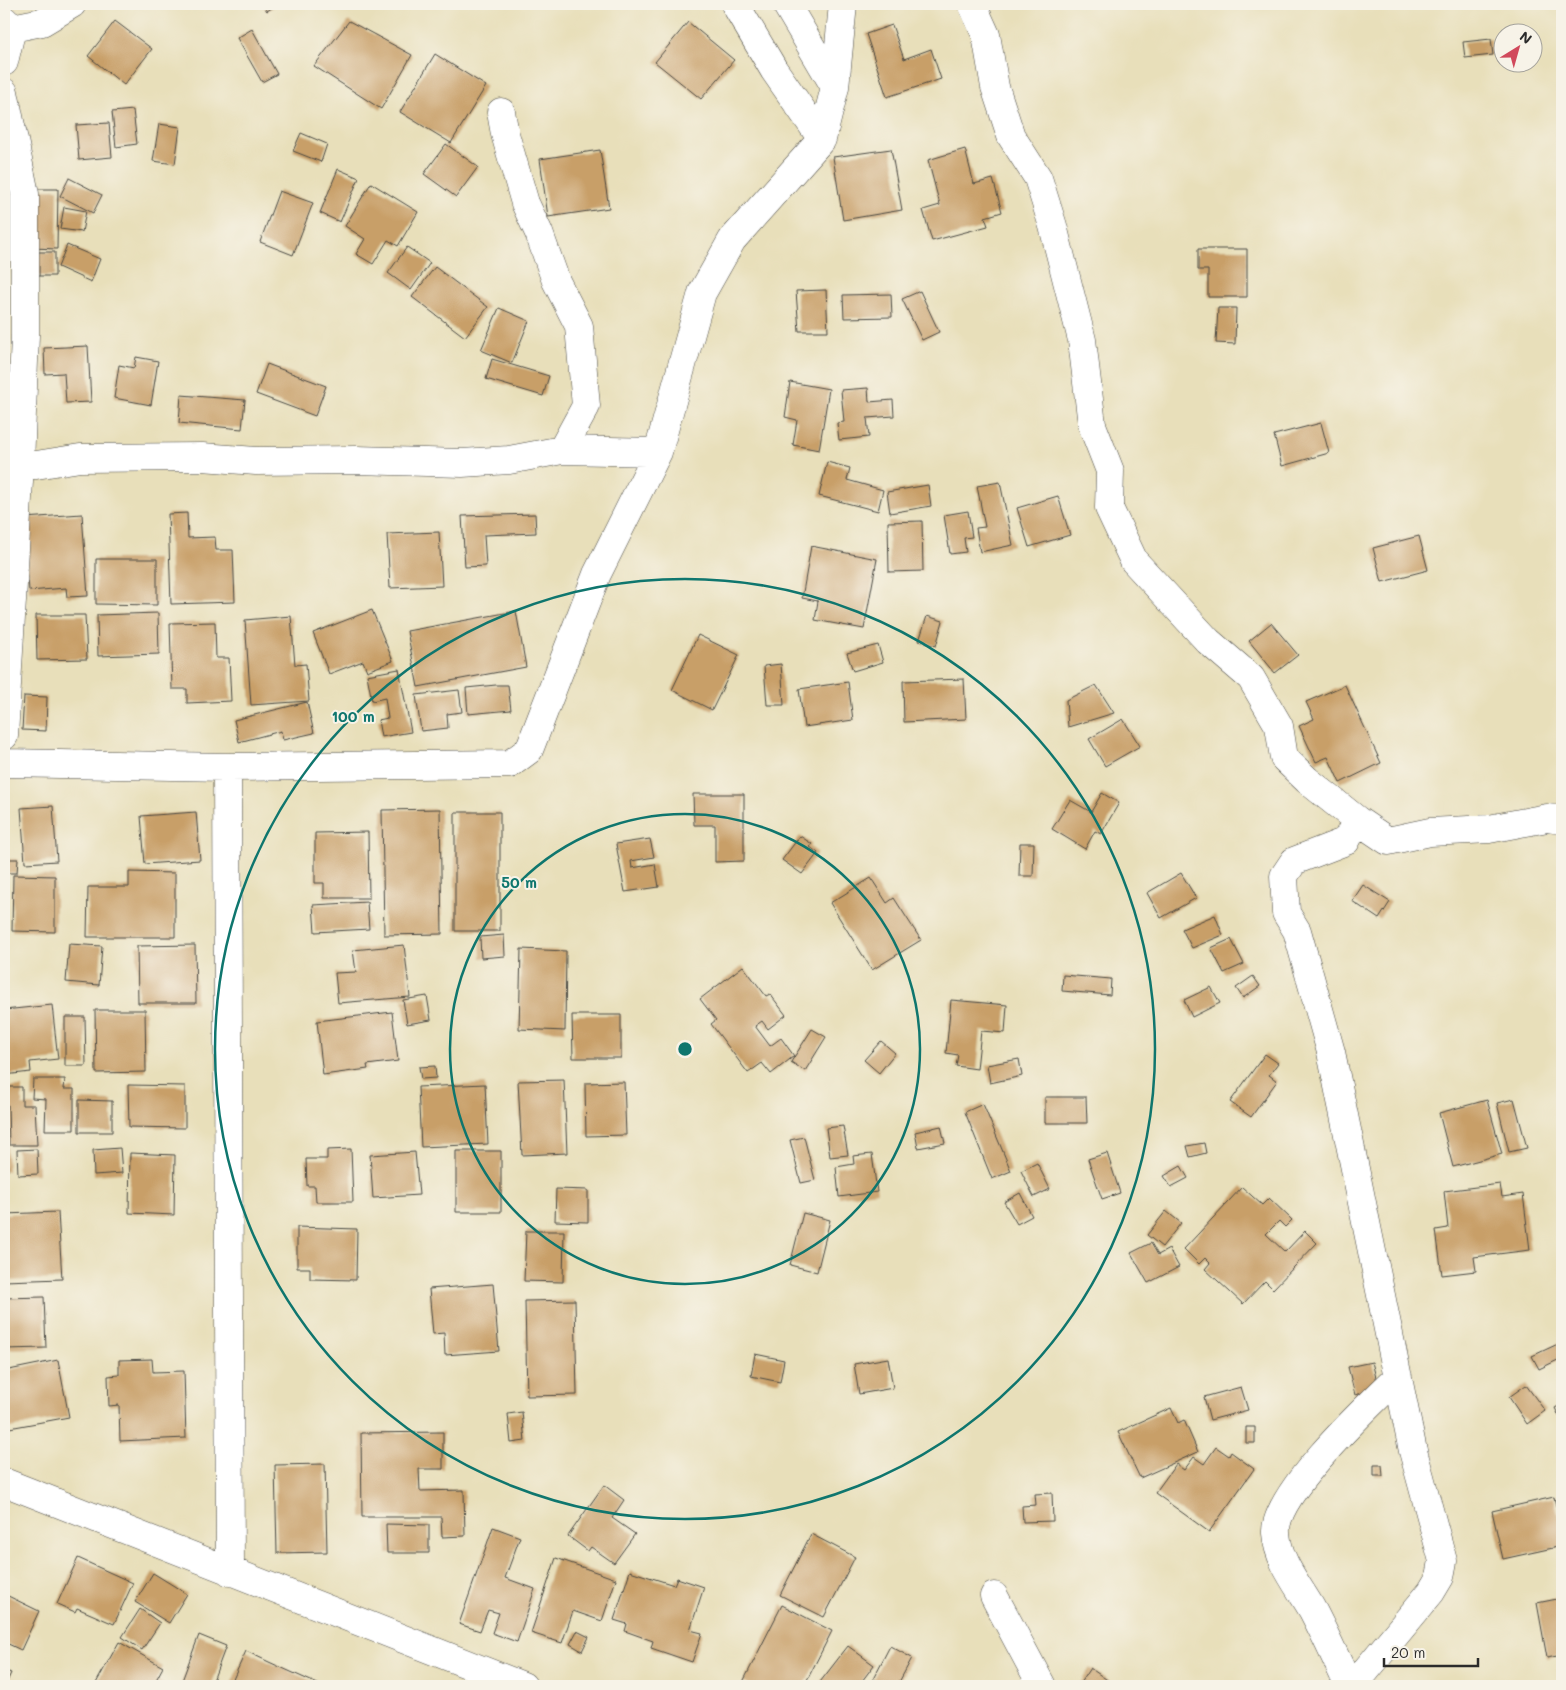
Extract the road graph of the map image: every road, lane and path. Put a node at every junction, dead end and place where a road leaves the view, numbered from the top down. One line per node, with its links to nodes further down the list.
1 (72, 4): 6 (street)
2 (735, 4): 11 (street)
3 (786, 4): 8 (street)
4 (844, 4): 8 (street)
5 (972, 4): 18 (street)
6 (8, 24): 7 (street)
7 (4, 62)
8 (835, 87): 11 (street)
9 (4, 92): 14 (street)
10 (501, 112): 12 (street)
11 (822, 139): 13 (street)
12 (562, 450): 13 (street); 14 (street)
13 (658, 452): 17 (street)
14 (12, 460): 15 (street)
15 (4, 736)
16 (4, 763): 17 (street)
17 (227, 767): 22 (street)
18 (1357, 820): 19 (street); 20 (street)
19 (1562, 820)
20 (1398, 1377): 26 (street); 26 (street)
21 (4, 1482): 22 (street)
22 (230, 1572): 24 (street)
23 (994, 1596): 25 (street)
24 (523, 1686)
25 (1042, 1686)
26 (1351, 1686)

